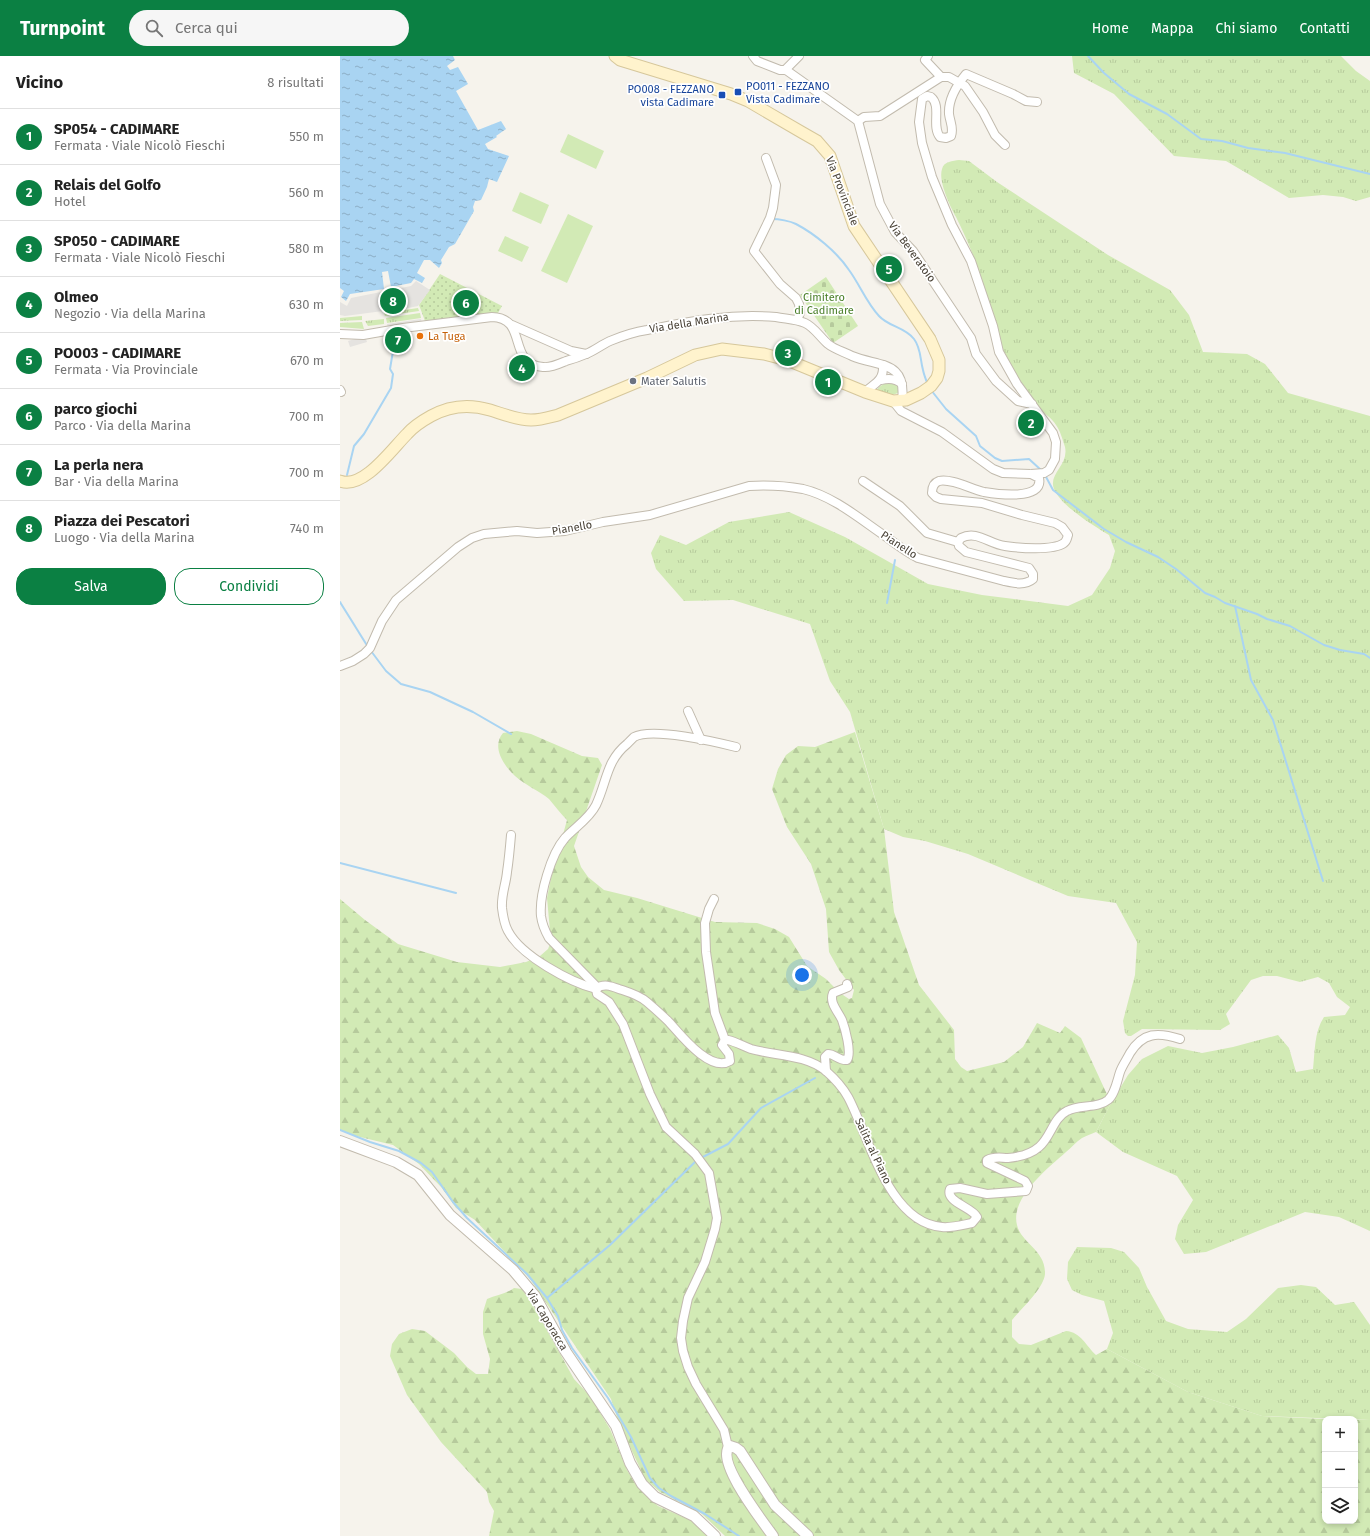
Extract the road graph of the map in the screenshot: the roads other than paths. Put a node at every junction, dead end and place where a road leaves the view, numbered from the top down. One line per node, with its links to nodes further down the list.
1 (615, 56): 22 (main road, Via Provinciale)
2 (753, 56): 5 (street)
3 (799, 56): 5 (street)
4 (928, 56): 6 (street)
5 (785, 70): 9 (street)
6 (941, 77): 7 (street); 9 (street)
7 (959, 83): 8 (street); 10 (street); 23 (street)
8 (1037, 102)
9 (858, 121): 23 (street, Via Beveratoio)
10 (1005, 145)
11 (766, 158): 12 (street)
12 (797, 320): 17 (street, Via della Marina); 18 (street)
13 (512, 325): 15 (street); 17 (street); 17 (street, Via della Marina)
14 (340, 334): 15 (street)
15 (362, 334): 16 (street)
16 (340, 340)
17 (586, 354)
18 (883, 365): 19 (street); 20 (street)
19 (881, 380): 20 (street); 21 (street)
20 (902, 384): 22 (street)
21 (865, 392): 22 (main road); 25 (main road)
22 (897, 401): 24 (street)
23 (1032, 404): 24 (street)
24 (1030, 474): 27 (street)
25 (340, 481)
26 (863, 481): 27 (street)
27 (958, 542): 28 (street, Pianello)
28 (340, 666)
29 (688, 711): 30 (street)
30 (701, 740): 31 (street); 35 (street)
31 (736, 748)
32 (511, 835): 35 (street)
33 (714, 899): 37 (street)
34 (847, 984): 38 (street)
35 (597, 988): 37 (street); 40 (street)
36 (1180, 1039): 38 (street, Salita al Piano)
37 (725, 1040): 38 (street, Salita al Piano)
38 (826, 1071)
39 (340, 1141): 41 (street, Via Caporacca)
40 (728, 1447): 42 (street); 43 (street)
41 (715, 1536)
42 (773, 1536)
43 (808, 1536)

